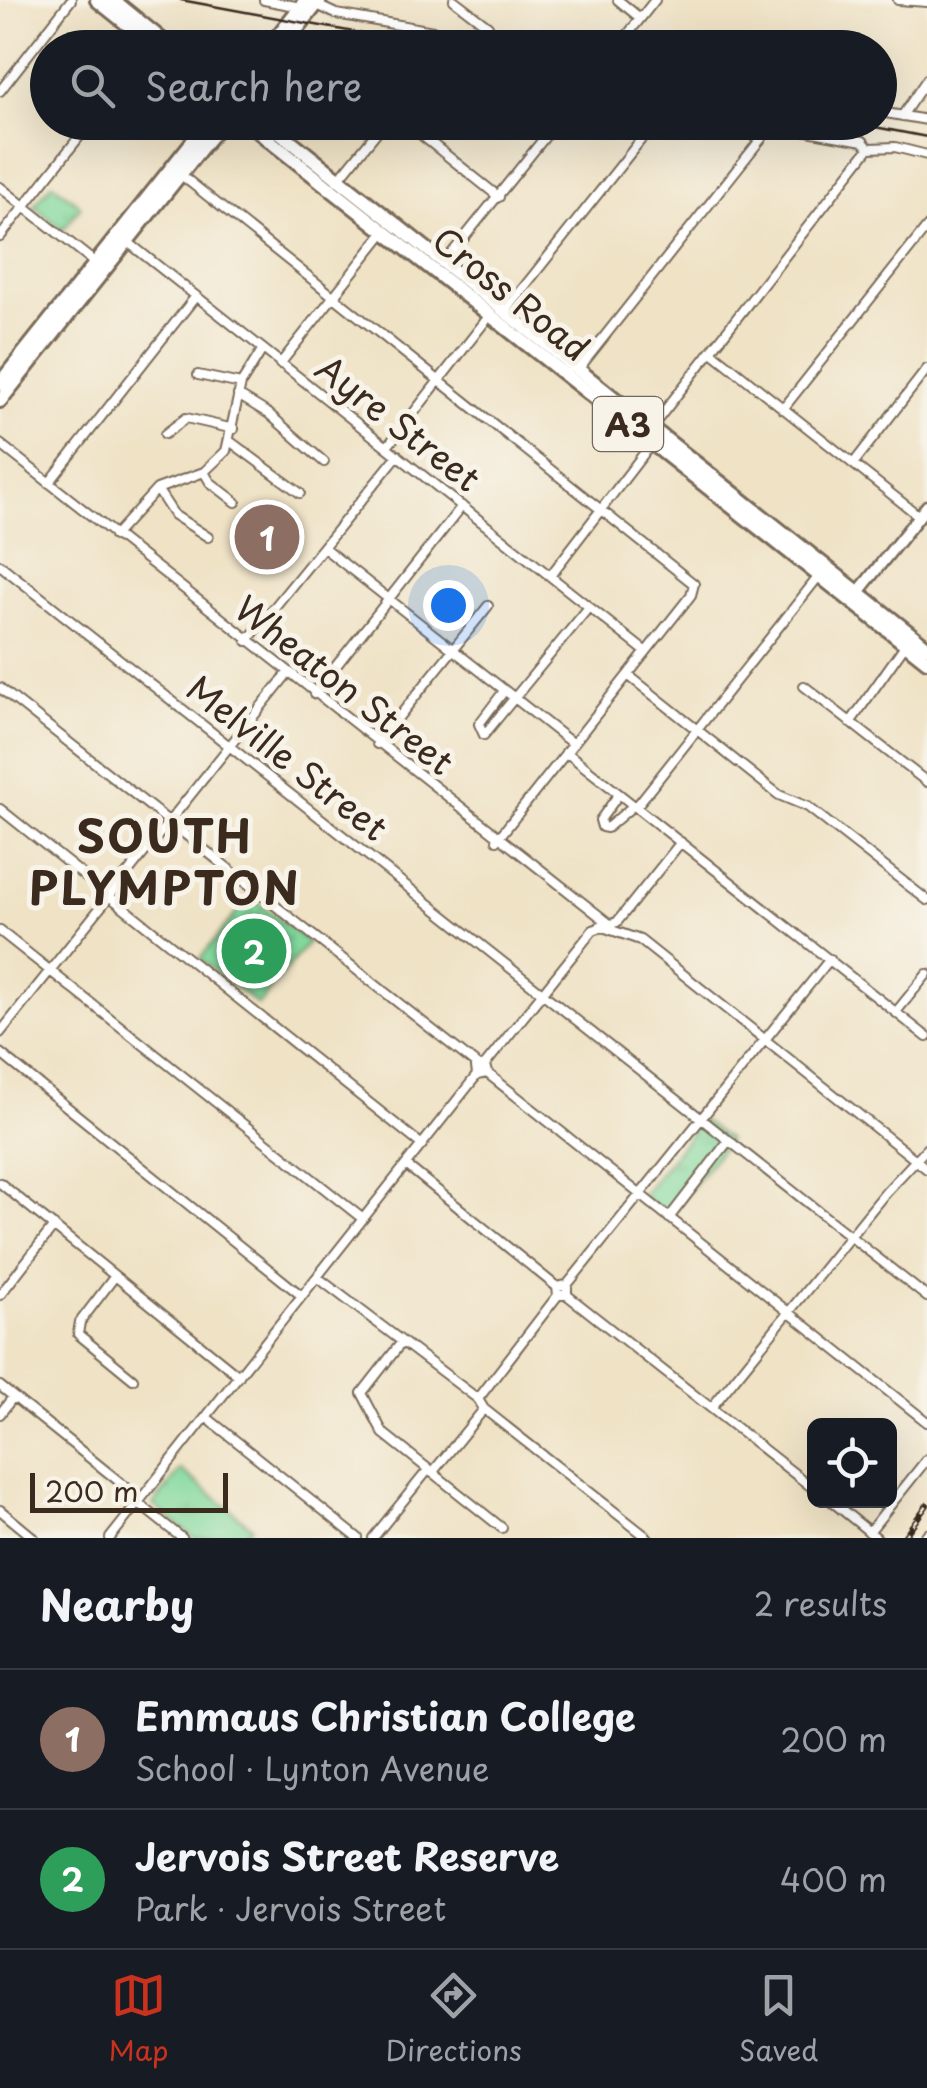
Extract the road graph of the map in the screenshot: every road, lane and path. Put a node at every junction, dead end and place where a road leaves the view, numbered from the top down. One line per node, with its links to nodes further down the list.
1 (71, 0): 12 (street)
2 (99, 0): 13 (main road)
3 (264, 0): 10 (street)
4 (454, 0): 17 (street)
5 (618, 0): 11 (street)
6 (654, 0): 11 (street)
7 (898, 0): 8 (street)
8 (911, 0): 9 (street)
9 (927, 2)
10 (311, 3): 14 (main road); 15 (main road); 16 (street)
11 (640, 18): 18 (street)
12 (48, 30)
13 (137, 30)
14 (285, 30)
15 (294, 30)
16 (432, 30)
17 (489, 30)
18 (630, 30)
19 (30, 53): 21 (street)
20 (927, 79): 23 (street)
21 (0, 91)
22 (897, 115): 23 (street)
23 (902, 116): 24 (street)
24 (927, 120)
25 (77, 140): 42 (street)
26 (205, 140): 46 (main road)
27 (206, 140): 38 (main road)
28 (270, 140): 39 (main road, Cross Road / A3)
29 (287, 140): 39 (main road, Cross Road / A3)
30 (370, 140): 39 (street)
31 (428, 140): 41 (street)
32 (543, 140): 41 (street)
33 (641, 140): 51 (street)
34 (760, 140): 57 (street)
35 (852, 140): 36 (street)
36 (870, 148): 37 (street); 54 (street)
37 (927, 155)
38 (180, 174): 46 (main road); 49 (street)
39 (335, 184): 43 (main road, Cross Road / A3)
40 (0, 187): 42 (street)
41 (499, 197): 48 (street)
42 (24, 207): 45 (street); 47 (street)
43 (389, 226): 48 (main road, Cross Road / A3); 49 (street)
44 (927, 227): 64 (street)
45 (0, 237)
46 (123, 238): 47 (main road); 50 (street, Ayre Street)
47 (100, 267): 60 (main road); 63 (main road)
48 (441, 268): 51 (main road, Cross Road / A3); 52 (main road, Cross Road / A3)
49 (334, 294): 55 (street); 59 (street)
50 (196, 296): 53 (street, Ayre Street); 77 (street)
51 (505, 311): 57 (main road, Cross Road / A3)
52 (490, 315): 57 (main road, Cross Road / A3); 59 (street)
53 (262, 350): 55 (street, Ayre Street); 61 (street)
54 (712, 352): 64 (street); 65 (street)
55 (280, 364): 71 (street, Ayre Street)
56 (927, 369): 74 (street)
57 (575, 374): 65 (main road, Cross Road / A3); 69 (main road, Cross Road / A3)
58 (198, 376): 61 (street)
59 (440, 379): 71 (street); 82 (street)
60 (0, 383)
61 (241, 384): 62 (street)
62 (238, 395): 66 (street); 73 (street)
63 (0, 401)
64 (783, 410): 74 (street)
65 (652, 427): 76 (main road, Cross Road / A3)
66 (234, 429): 67 (street); 68 (street)
67 (166, 434)
68 (231, 442): 75 (street); 79 (street)
69 (652, 443): 76 (main road, Cross Road / A3); 82 (street)
70 (0, 444): 77 (street, Wheaton Street)
71 (388, 447): 72 (street, Ayre Street)
72 (398, 455): 81 (street, Ayre Street); 86 (street)
73 (324, 462)
74 (853, 464): 83 (street)
75 (204, 472): 78 (street); 80 (street)
76 (699, 473): 88 (main road, Cross Road / A3)
77 (49, 483): 84 (street, Wheaton Street)
78 (157, 489): 84 (street); 85 (street)
79 (300, 492)
80 (236, 502)
81 (462, 506): 89 (street, Ayre Street); 91 (street)
82 (601, 509): 89 (street); 98 (street)
83 (923, 511): 90 (street)
84 (114, 536): 94 (street, Wheaton Street)
85 (208, 537)
86 (324, 548): 91 (street); 94 (street)
87 (0, 565): 110 (street, Melville Street)
88 (823, 572): 90 (main road, Cross Road / A3); 108 (street)
89 (550, 576): 93 (street, Ayre Street)
90 (854, 597): 95 (main road, Cross Road / A3); 96 (main road, Cross Road / A3)
91 (388, 598): 97 (street); 105 (street)
92 (488, 606): 97 (street)
93 (589, 607): 98 (street, Ayre Street); 106 (street)
94 (247, 641): 100 (street, Wheaton Street)
95 (906, 644): 99 (main road, Cross Road / A3); 107 (street)
96 (927, 647)
97 (452, 650): 104 (street); 109 (street)
98 (646, 652): 101 (street)
99 (927, 662)
100 (288, 673): 105 (street, Wheaton Street); 110 (street)
101 (628, 675): 108 (street); 111 (street)
102 (804, 686): 107 (street)
103 (0, 688): 116 (street)
104 (504, 690): 106 (street); 106 (street)
105 (314, 694): 109 (street, Wheaton Street)
106 (516, 700): 111 (street)
107 (850, 723): 112 (street)
108 (697, 730): 114 (street); 120 (street)
109 (377, 744): 117 (street, Wheaton Street)
110 (230, 746): 116 (street); 127 (street, Melville Street)
111 (570, 748): 113 (street); 117 (street)
112 (927, 782)
113 (619, 794): 114 (street); 114 (street)
114 (635, 806): 118 (street)
115 (0, 810): 119 (street)
116 (168, 822): 119 (street); 133 (street)
117 (497, 840): 121 (street, Wheaton Street)
118 (681, 842): 121 (street); 124 (street)
119 (110, 896): 125 (street); 136 (street)
120 (927, 900)
121 (610, 925): 122 (street)
122 (600, 926): 127 (street); 131 (street)
123 (0, 930): 125 (street)
124 (830, 959): 128 (street); 131 (street)
125 (50, 970): 129 (street); 144 (street)
126 (927, 974): 128 (street)
127 (542, 994): 133 (street); 134 (street, Melville Street)
128 (896, 1012): 130 (street)
129 (0, 1033)
130 (927, 1037)
131 (765, 1040): 134 (street); 138 (street)
132 (0, 1053): 151 (street)
133 (482, 1070): 136 (street); 142 (street)
134 (702, 1119): 135 (street, Melville Street); 142 (street)
135 (729, 1140): 143 (street); 146 (street, Melville Street)
136 (422, 1145): 139 (street)
137 (927, 1148): 138 (street)
138 (917, 1161): 140 (street); 146 (street)
139 (406, 1165): 144 (street); 149 (street)
140 (927, 1169)
141 (0, 1183): 145 (street)
142 (641, 1196): 143 (street); 149 (street)
143 (669, 1218): 153 (street)
144 (363, 1219): 148 (street)
145 (54, 1226): 147 (street); 150 (street)
146 (850, 1236): 152 (street, Melville Street); 153 (street)
147 (115, 1276): 155 (street); 156 (street)
148 (317, 1277): 151 (street); 154 (street)
149 (562, 1290): 159 (street); 161 (street)
150 (0, 1295)
151 (302, 1296): 155 (street)
152 (927, 1297)
153 (788, 1312): 161 (street); 164 (street)
154 (401, 1343): 159 (street); 166 (street)
155 (239, 1376): 163 (street)
156 (133, 1379)
157 (0, 1386): 158 (street)
158 (14, 1397): 162 (street); 168 (street)
159 (478, 1399): 160 (street)
160 (484, 1408): 166 (street); 178 (street)
161 (712, 1408): 167 (street)
162 (0, 1414)
163 (206, 1417): 168 (street); 176 (street)
164 (927, 1422)
165 (927, 1459): 172 (street)
166 (430, 1471): 171 (street); 177 (street)
167 (807, 1483)
168 (140, 1501): 174 (street); 175 (street)
169 (840, 1508): 172 (street)
170 (0, 1510): 173 (street)
171 (502, 1528)
172 (873, 1535)
173 (34, 1538)
174 (110, 1538)
175 (182, 1538)
176 (358, 1538)
177 (373, 1538)
178 (648, 1538)

